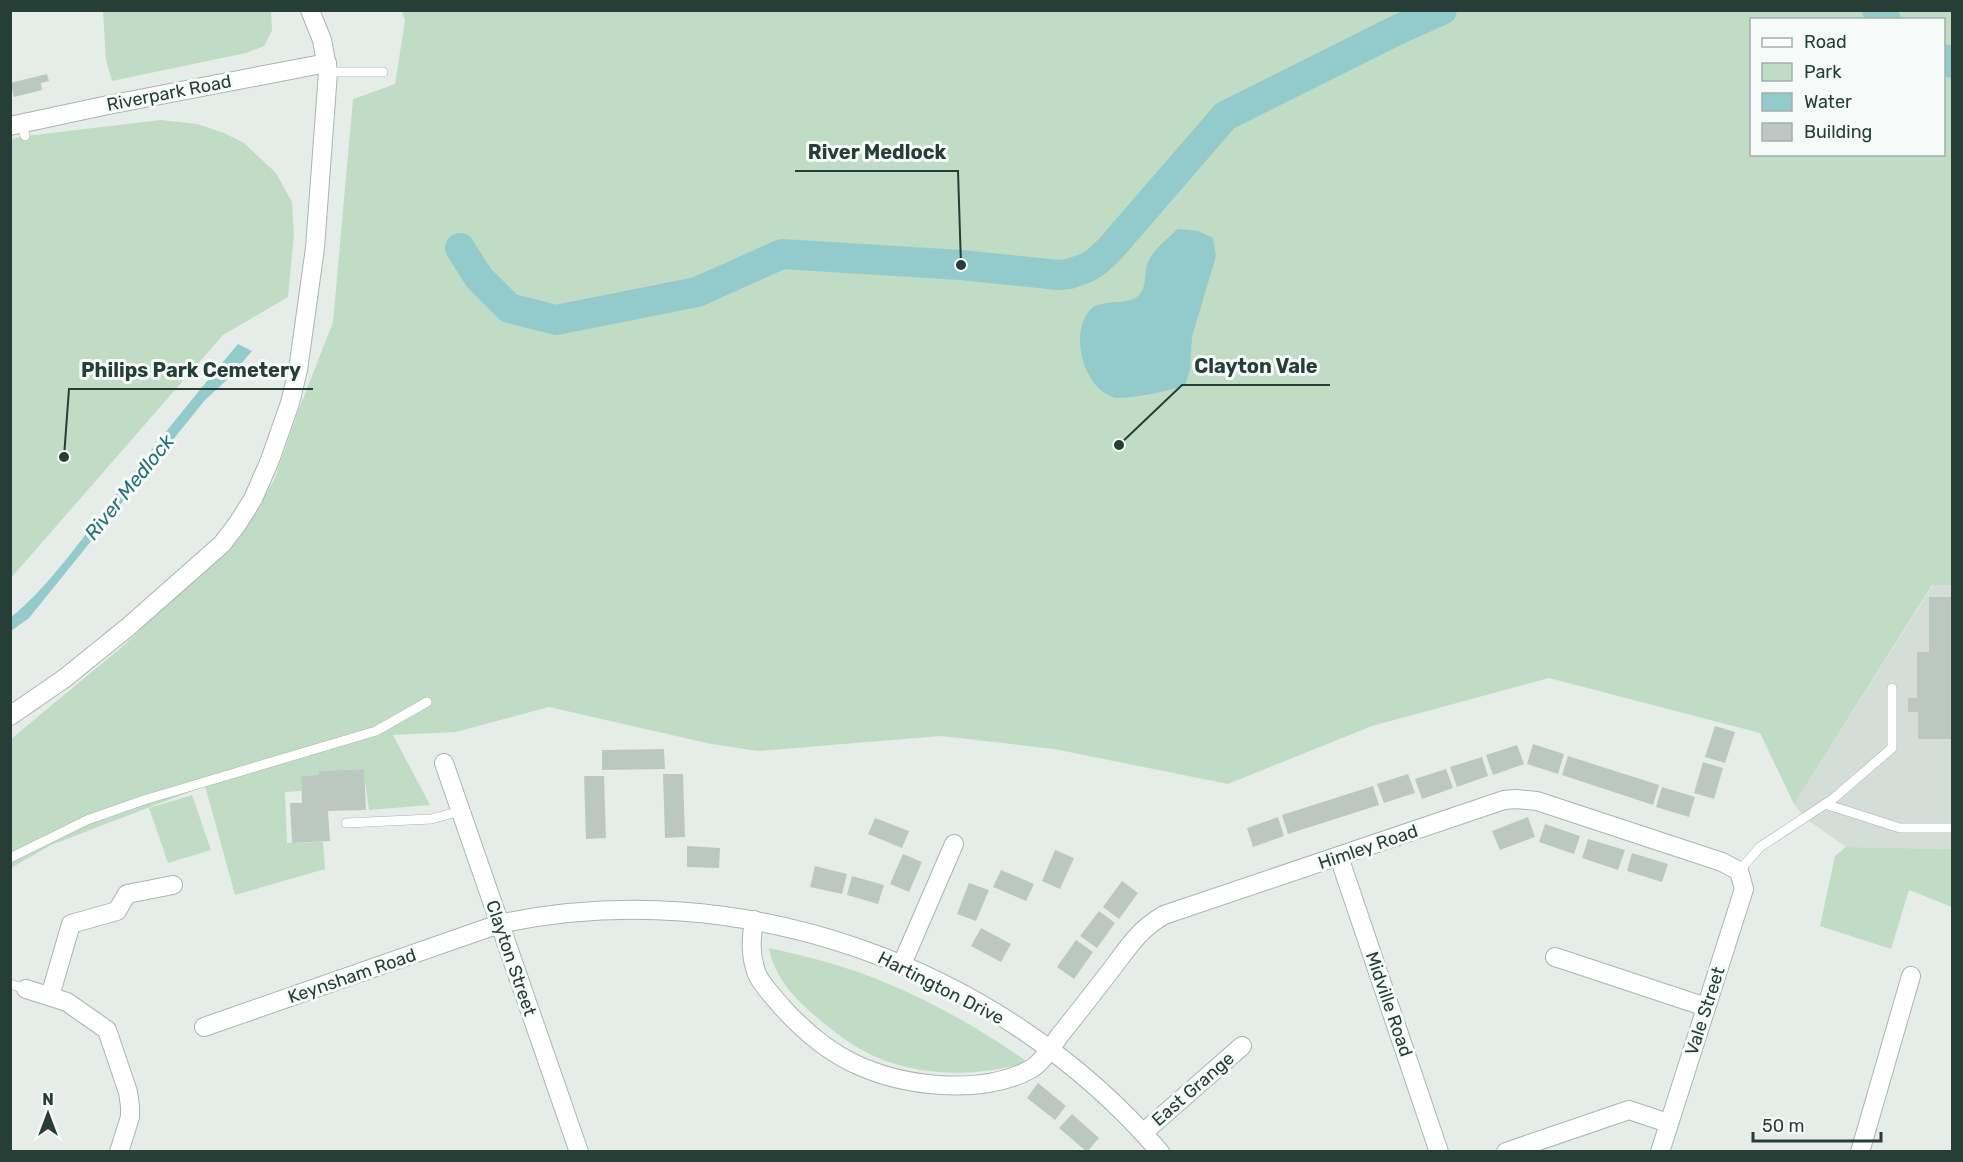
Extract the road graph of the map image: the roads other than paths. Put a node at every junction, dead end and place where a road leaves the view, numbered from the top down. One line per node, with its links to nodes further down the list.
1 (310, 10): 2 (street)
2 (328, 67): 3 (lane); 4 (street, Riverpark Road); 7 (street)
3 (383, 72)
4 (19, 129)
5 (1892, 688): 9 (lane)
6 (427, 702): 15 (lane)
7 (10, 716)
8 (444, 763): 10 (street, Clayton Street)
9 (1825, 804): 12 (lane); 16 (lane)
10 (460, 811): 11 (lane); 19 (street, Clayton Street)
11 (346, 822)
12 (1953, 828)
13 (954, 844): 21 (street)
14 (1339, 857): 16 (street, Himley Road); 28 (street, Himley Road); 34 (street, Midville Road)
15 (10, 858)
16 (1739, 871): 25 (street, Vale Street)
17 (173, 885): 24 (street)
18 (754, 921): 19 (street, Hartington Drive); 21 (street, Hartington Drive); 28 (street, Himley Road)
19 (500, 924): 26 (street, Keynsham Road); 32 (street, Clayton Street)
20 (1555, 957): 25 (street)
21 (902, 964): 28 (street, Hartington Drive)
22 (1911, 976): 37 (street)
23 (18, 986): 24 (street)
24 (50, 996): 31 (street)
25 (1706, 1007): 29 (street, Vale Street)
26 (204, 1027)
27 (1242, 1046): 30 (street, East Grange)
28 (1050, 1048): 30 (street, Hartington Drive)
29 (1668, 1123): 35 (street); 36 (street, Vale Street)
30 (1144, 1132): 33 (street, Hartington Drive)
31 (119, 1152)
32 (579, 1152)
33 (1160, 1152)
34 (1439, 1152)
35 (1506, 1152)
36 (1660, 1152)
37 (1860, 1152)

